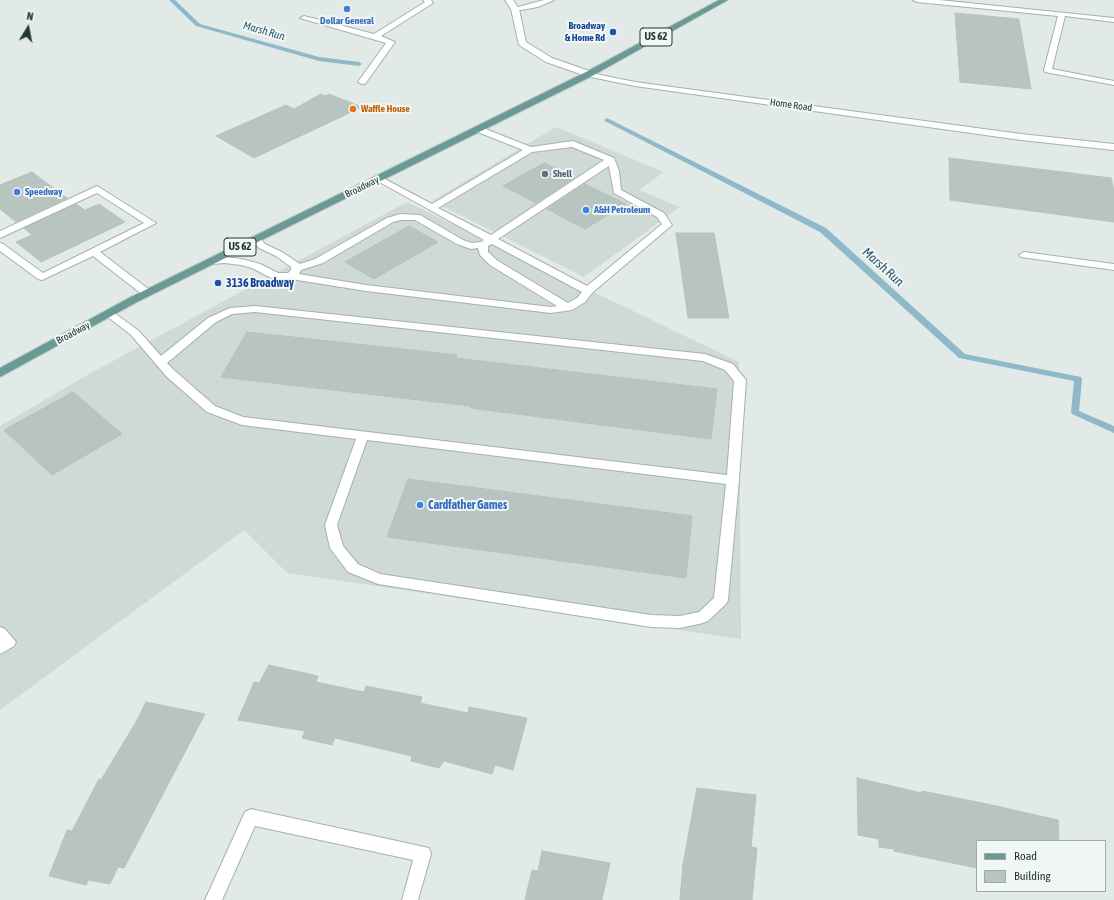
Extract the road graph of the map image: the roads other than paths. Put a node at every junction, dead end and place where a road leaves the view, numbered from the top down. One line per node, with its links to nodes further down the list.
1 (427, 0): 10 (street)
2 (509, 0): 6 (street, Home Road)
3 (550, 0): 6 (street)
4 (724, 0): 11 (main road, Broadway / US 62)
5 (917, 0): 7 (street)
6 (515, 9): 11 (street, Home Road)
7 (1062, 14): 9 (street); 13 (street)
8 (304, 18): 10 (street)
9 (1114, 20)
10 (375, 37): 12 (street)
11 (589, 74): 14 (main road, Broadway / US 62); 15 (street, Home Road)
12 (362, 82)
13 (1114, 83)
14 (478, 129): 16 (street); 18 (main road, Broadway / US 62)
15 (1114, 147)
16 (530, 150): 17 (street); 19 (street)
17 (611, 160): 22 (street); 30 (street)
18 (378, 179): 19 (street); 21 (main road, Broadway / US 62)
19 (431, 208): 22 (street)
20 (0, 235): 25 (street)
21 (256, 239): 27 (main road, Broadway / US 62); 29 (street)
22 (492, 239): 23 (street); 30 (street)
23 (484, 245): 29 (street); 32 (street)
24 (0, 246): 25 (street)
25 (94, 252): 31 (street)
26 (1024, 255): 28 (street)
27 (212, 261): 29 (street); 31 (main road, Broadway / US 62)
28 (1114, 267)
29 (294, 272): 32 (street)
30 (588, 291): 32 (street)
31 (147, 293): 33 (main road, Broadway / US 62)
32 (568, 308)
33 (110, 314): 34 (street); 35 (main road, Broadway / US 62)
34 (161, 362): 36 (street); 37 (street)
35 (0, 373)
36 (363, 436): 37 (street); 37 (street)
37 (733, 480)
38 (0, 634): 39 (street)
39 (0, 648)
40 (213, 900): 41 (street)
41 (410, 900)

